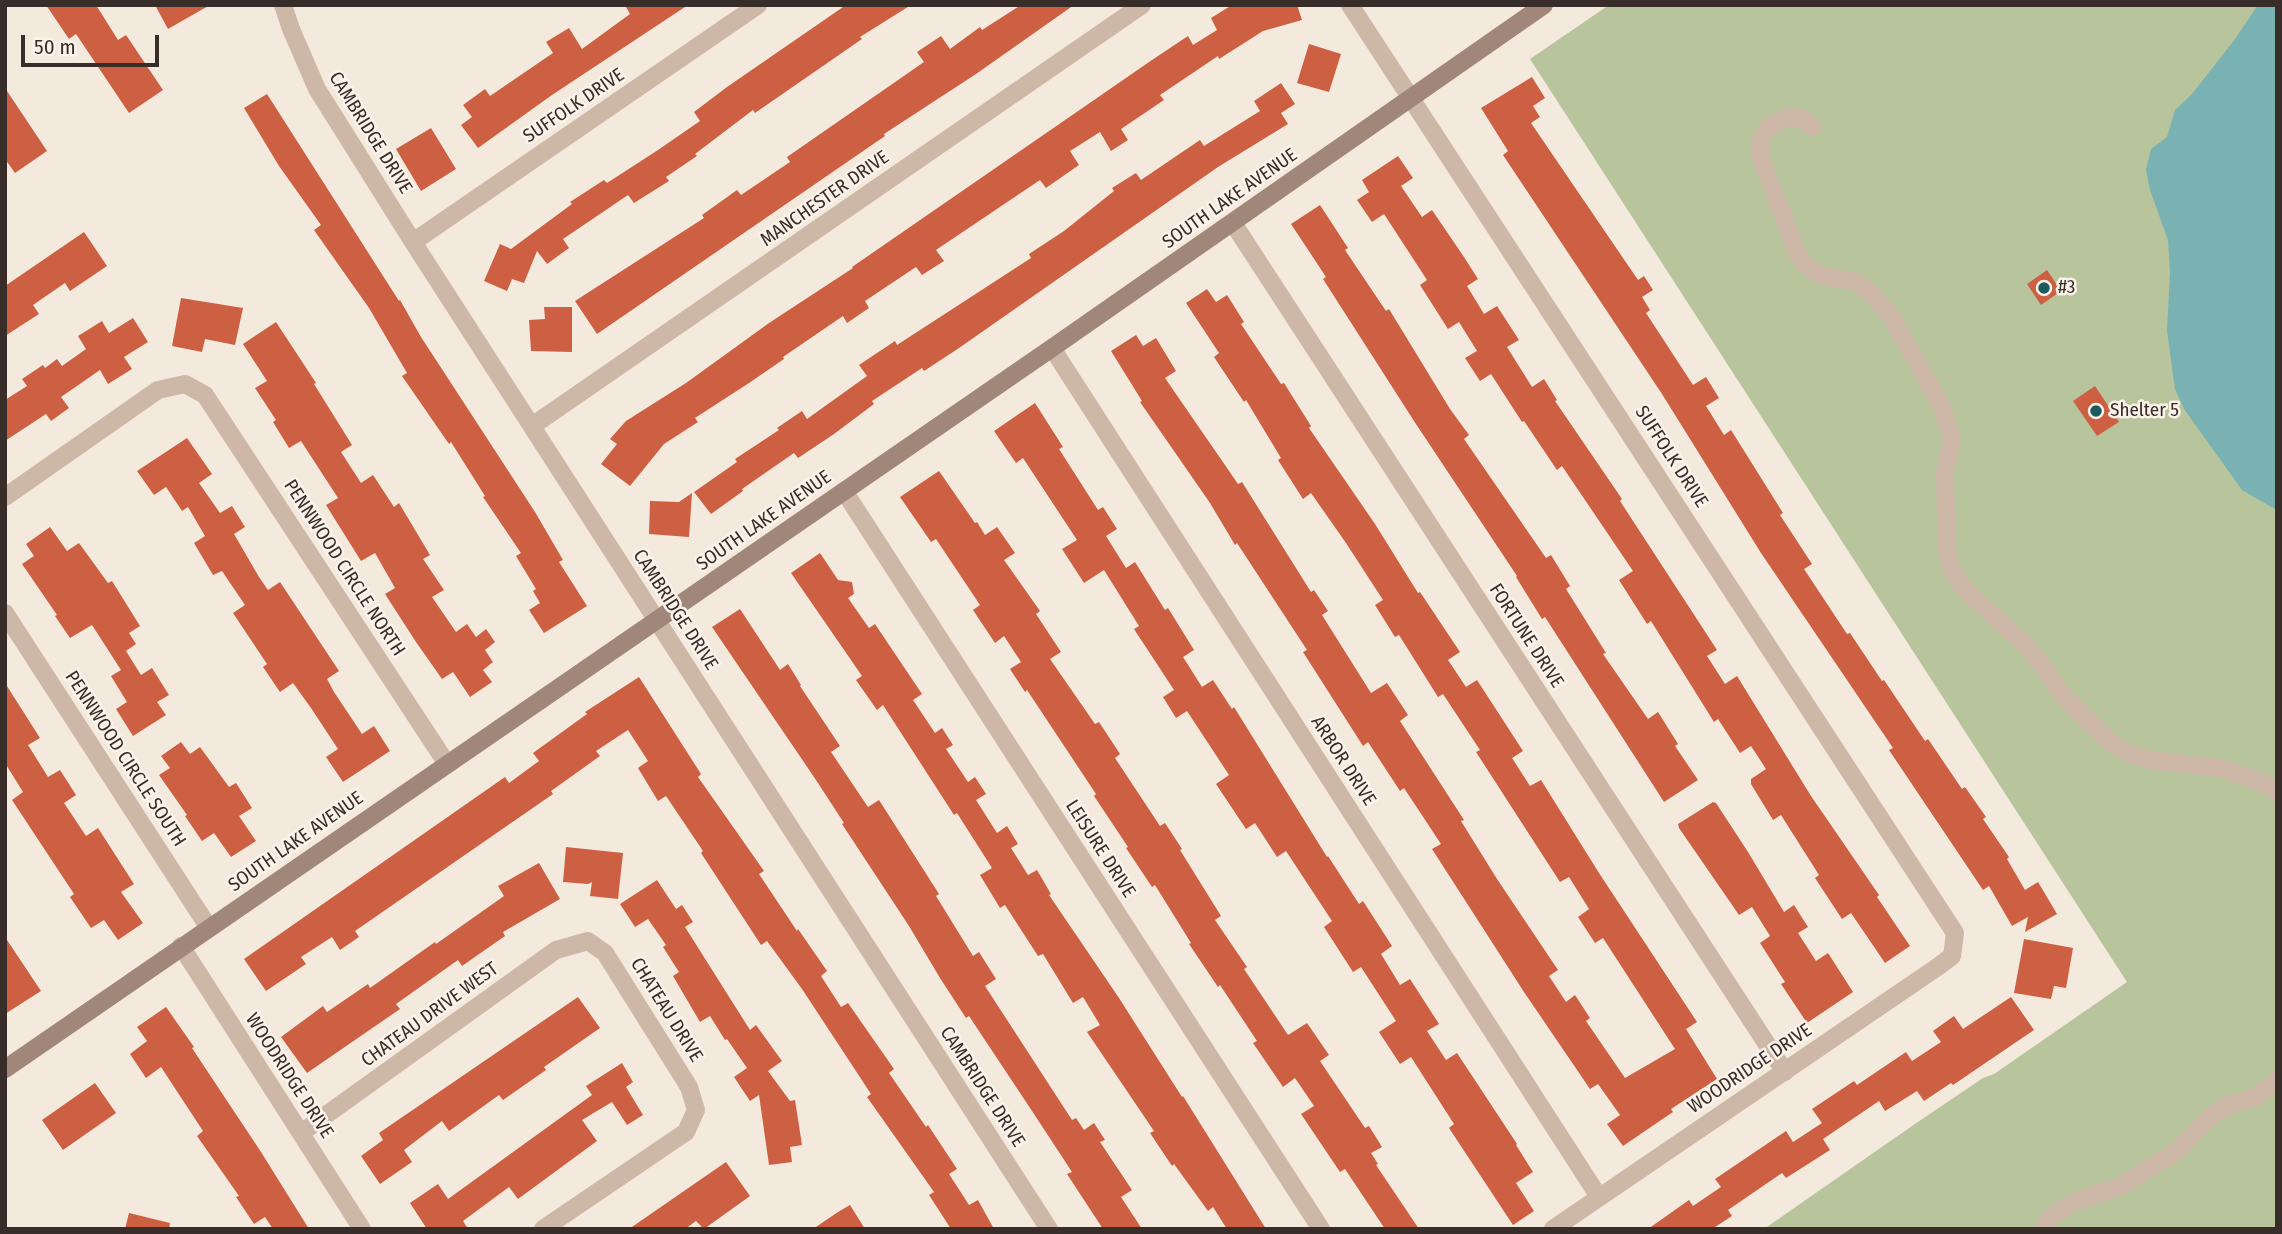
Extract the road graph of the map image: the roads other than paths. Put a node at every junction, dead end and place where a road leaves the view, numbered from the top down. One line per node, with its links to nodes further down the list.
1 (284, 5): 9 (street, CAMBRIDGE DRIVE)
2 (758, 5): 9 (street, SUFFOLK DRIVE)
3 (1142, 5): 11 (street, MANCHESTER DRIVE)
4 (1350, 5): 6 (street, SUFFOLK DRIVE)
5 (1544, 5): 6 (street, SOUTH LAKE AVENUE)
6 (1412, 97): 8 (street, SOUTH LAKE AVENUE); 19 (street, SUFFOLK DRIVE)
7 (1813, 127): 17 (street)
8 (1233, 223): 10 (street, SOUTH LAKE AVENUE); 23 (street, FORTUNE DRIVE)
9 (413, 242): 11 (street, CAMBRIDGE DRIVE)
10 (1052, 348): 12 (street, SOUTH LAKE AVENUE); 26 (street, ARBOR DRIVE)
11 (533, 426): 15 (street, CAMBRIDGE DRIVE)
12 (844, 491): 15 (street, SOUTH LAKE AVENUE); 30 (street, LEISURE DRIVE)
13 (5, 497): 16 (street, PENNWOOD CIRCLE NORTH)
14 (5, 613): 18 (street, PENNWOOD CIRCLE SOUTH)
15 (657, 620): 16 (street, SOUTH LAKE AVENUE); 29 (street, CAMBRIDGE DRIVE)
16 (447, 764): 18 (street, SOUTH LAKE AVENUE)
17 (2277, 792)
18 (209, 928): 21 (street, SOUTH LAKE AVENUE)
19 (1955, 933): 23 (street, WOODRIDGE DRIVE)
20 (588, 941): 25 (street, CHATEAU DRIVE WEST); 28 (street, CHATEAU DRIVE)
21 (181, 947): 22 (street, SOUTH LAKE AVENUE); 25 (street, WOODRIDGE DRIVE)
22 (5, 1069)
23 (1785, 1072): 26 (street, WOODRIDGE DRIVE)
24 (2277, 1082): 32 (street)
25 (301, 1133): 27 (street, WOODRIDGE DRIVE)
26 (1599, 1197): 31 (street, WOODRIDGE DRIVE)
27 (362, 1229)
28 (543, 1229)
29 (1049, 1229)
30 (1321, 1229)
31 (1552, 1229)
32 (2043, 1229)

